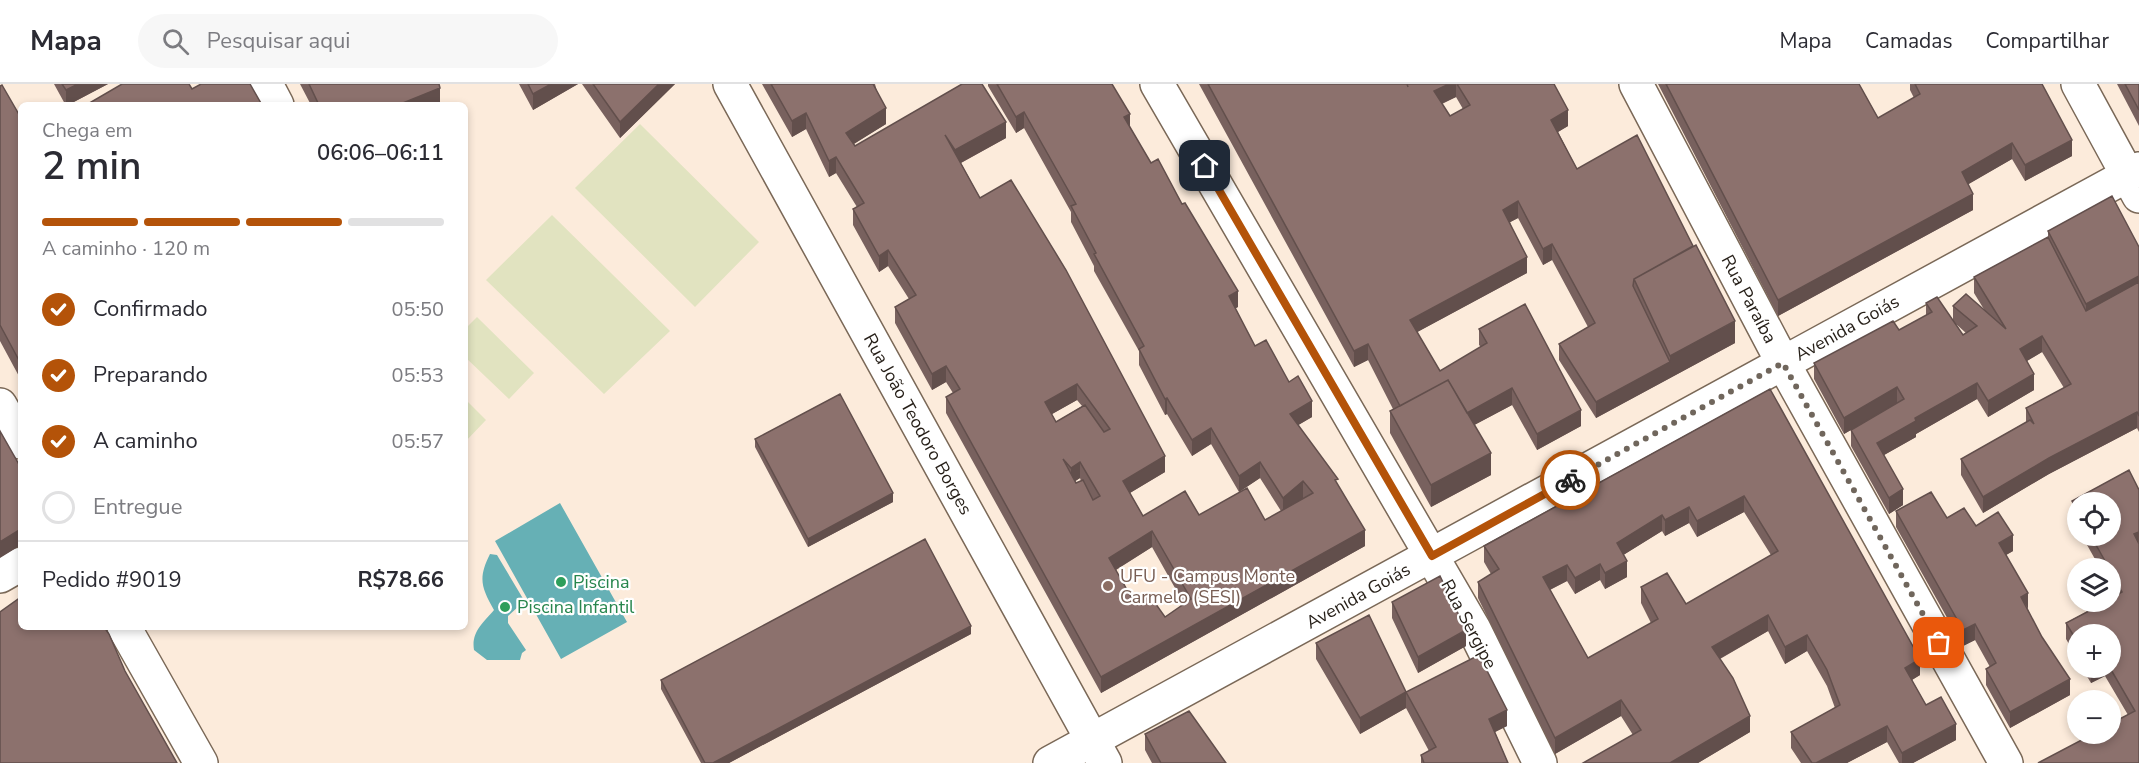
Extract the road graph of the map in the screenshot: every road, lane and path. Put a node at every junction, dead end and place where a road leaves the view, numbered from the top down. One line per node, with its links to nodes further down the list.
1 (267, 84): 6 (street)
2 (730, 84): 15 (street, Rua João Teodoro Borges)
3 (1157, 84): 11 (street, Rua Sergipe)
4 (1636, 84): 8 (street, Rua Paraíba)
5 (2078, 84): 7 (street)
6 (276, 102)
7 (2135, 180): 8 (street, Avenida Goiás)
8 (1783, 363): 11 (street, Avenida Goiás); 19 (street, Rua Paraíba)
9 (0, 405): 10 (street)
10 (18, 437)
11 (1432, 556): 15 (street, Avenida Goiás); 18 (street, Rua Sergipe)
12 (18, 566): 13 (street)
13 (0, 576)
14 (126, 630): 16 (street)
15 (1099, 752): 17 (street, Avenida Goiás)
16 (201, 763)
17 (1050, 763)
18 (1540, 763)
19 (2006, 763)

